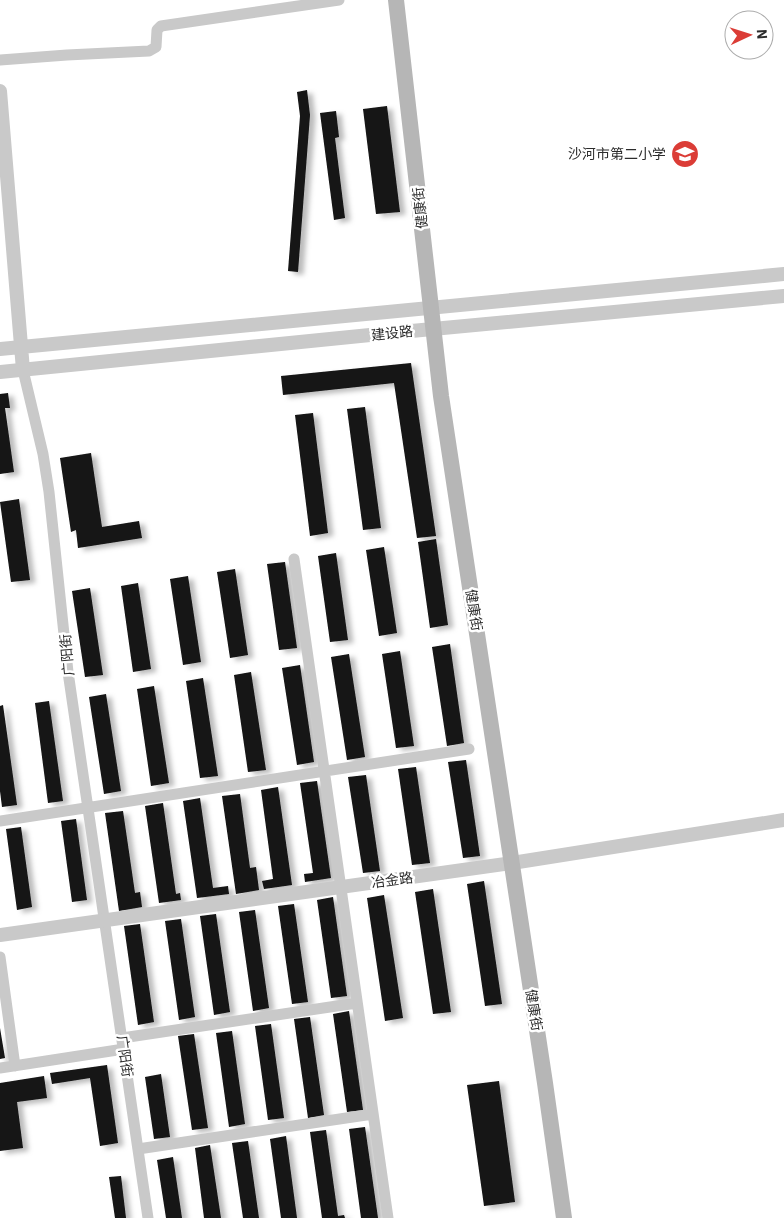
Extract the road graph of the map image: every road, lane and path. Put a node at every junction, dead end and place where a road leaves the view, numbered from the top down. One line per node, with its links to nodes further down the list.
1 (339, 0): 3 (street)
2 (396, 0): 8 (main road, 健康街)
3 (0, 60)
4 (0, 91): 5 (street, 广阳街)
5 (5, 202): 10 (street, 广阳街)
6 (784, 274): 8 (street, 建设路)
7 (784, 296): 9 (street, 建设路)
8 (431, 308): 9 (main road, 健康街); 10 (street, 建设路)
9 (434, 328): 12 (street, 建设路); 20 (main road, 健康街)
10 (21, 347): 11 (street, 建设路); 12 (street, 广阳街)
11 (0, 349)
12 (23, 370): 13 (street, 建设路); 17 (street, 广阳街)
13 (0, 372)
14 (294, 559): 16 (street)
15 (469, 749): 16 (street)
16 (324, 772): 17 (street); 21 (street)
17 (88, 808): 19 (street); 22 (street, 广阳街)
18 (784, 820): 20 (street, 冶金路)
19 (0, 821)
20 (512, 863): 21 (street, 冶金路); 33 (main road, 健康街)
21 (341, 887): 22 (street, 冶金路); 25 (street)
22 (105, 920): 23 (street, 冶金路); 26 (street, 广阳街)
23 (0, 935)
24 (0, 957): 27 (street)
25 (357, 1003): 26 (street); 29 (street)
26 (123, 1043): 27 (street); 30 (street, 广阳街)
27 (15, 1066): 28 (street)
28 (0, 1068)
29 (373, 1114): 30 (street); 32 (street)
30 (138, 1149): 31 (street, 广阳街)
31 (148, 1218)
32 (388, 1218)
33 (564, 1218)

